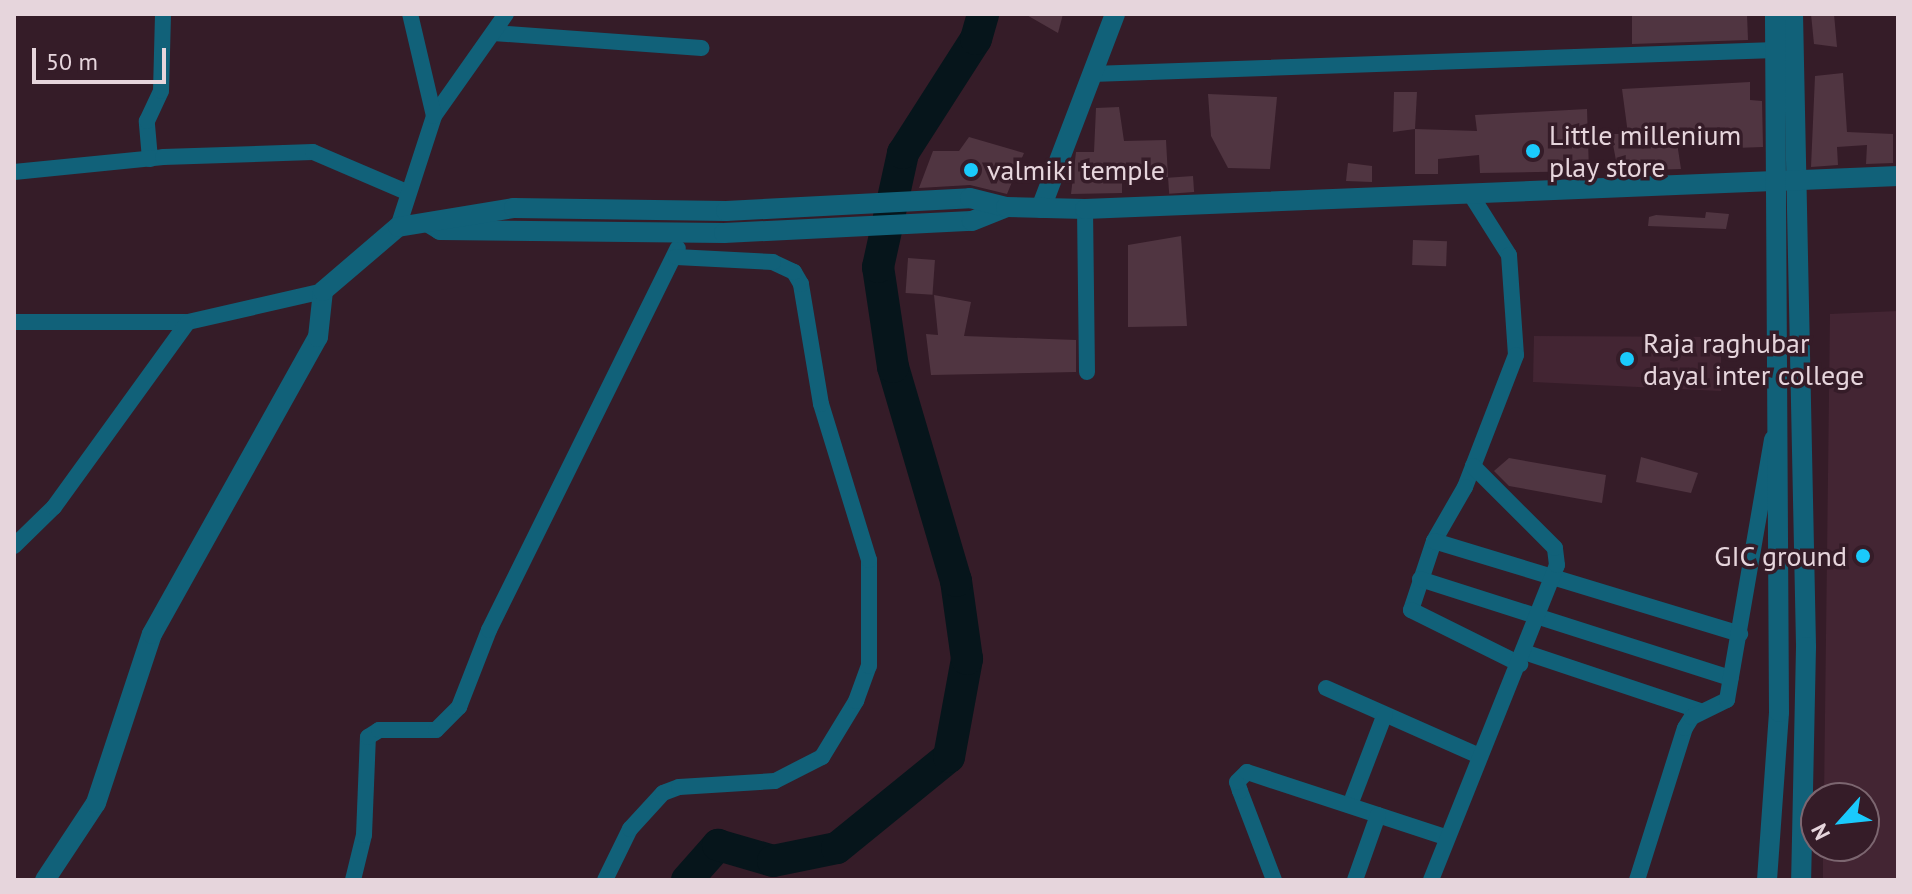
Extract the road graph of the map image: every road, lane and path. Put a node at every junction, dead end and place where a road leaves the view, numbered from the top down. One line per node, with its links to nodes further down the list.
1 (163, 14): 12 (street)
2 (410, 14): 11 (street)
3 (506, 14): 7 (street)
4 (1115, 14): 10 (street)
5 (1775, 14): 9 (street)
6 (1793, 14): 16 (street)
7 (493, 33): 8 (street); 11 (street)
8 (701, 48)
9 (1776, 50): 10 (street); 15 (street)
10 (1092, 74): 20 (street)
11 (434, 116): 17 (street)
12 (150, 159): 13 (street); 17 (street)
13 (14, 172)
14 (1898, 176): 16 (street)
15 (1774, 178): 16 (street); 18 (street); 30 (street)
16 (1798, 181): 55 (street)
17 (407, 192): 23 (street)
18 (1471, 195): 21 (street); 31 (street)
19 (1006, 207): 20 (street); 22 (street); 24 (street)
20 (1041, 208): 21 (street)
21 (1085, 209): 29 (street)
22 (429, 223): 23 (street); 24 (street)
23 (398, 227): 26 (street)
24 (681, 230): 25 (street)
25 (676, 257): 48 (street); 49 (street)
26 (323, 291): 28 (street); 47 (street)
27 (14, 322): 28 (street)
28 (188, 322): 33 (street)
29 (1087, 372)
30 (1775, 422): 37 (street); 54 (street)
31 (1473, 466): 32 (street); 35 (street)
32 (1434, 541): 34 (street); 35 (street)
33 (14, 546)
34 (1420, 579): 36 (street); 38 (street)
35 (1554, 583): 36 (street); 37 (street)
36 (1541, 618): 38 (street); 39 (street)
37 (1740, 634): 39 (street)
38 (1523, 659): 41 (street); 43 (street)
39 (1731, 678): 41 (street)
40 (1326, 688): 42 (street)
41 (1700, 711): 53 (street)
42 (1385, 714): 43 (street); 44 (street)
43 (1477, 755): 46 (street)
44 (1350, 805): 45 (street); 50 (street)
45 (1378, 815): 46 (street); 51 (street)
46 (1445, 837): 52 (street)
47 (45, 880)
48 (353, 880)
49 (605, 880)
50 (1274, 880)
51 (1355, 880)
52 (1431, 880)
53 (1637, 880)
54 (1767, 880)
55 (1801, 880)

